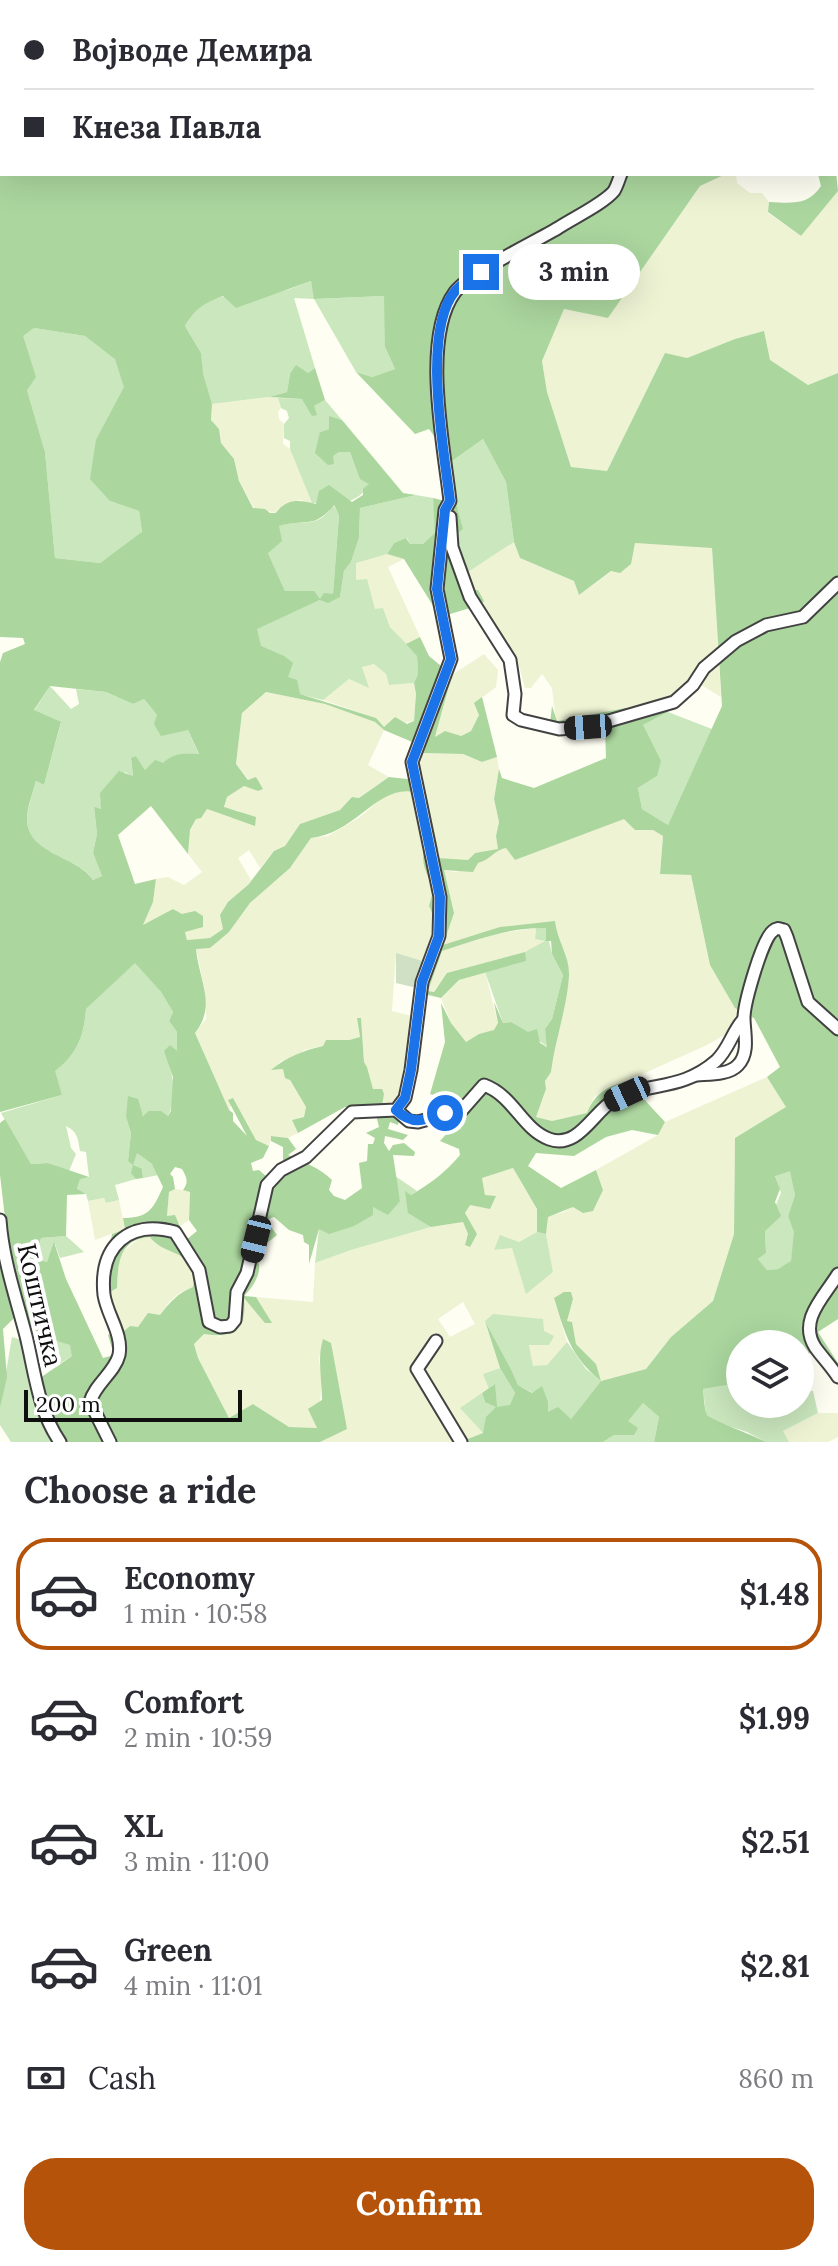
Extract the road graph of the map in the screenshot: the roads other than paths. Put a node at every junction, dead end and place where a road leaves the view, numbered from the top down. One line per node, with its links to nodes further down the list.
1 (620, 176): 2 (street)
2 (450, 501): 3 (street); 7 (street)
3 (838, 583)
4 (743, 1020): 5 (street); 6 (street); 6 (street)
5 (838, 1029)
6 (696, 1075): 7 (street)
7 (396, 1110): 13 (street)
8 (0, 1220): 12 (street, Коштичка)
9 (838, 1274): 11 (street)
10 (436, 1341): 14 (street)
11 (838, 1377)
12 (60, 1442)
13 (110, 1442)
14 (461, 1442)

